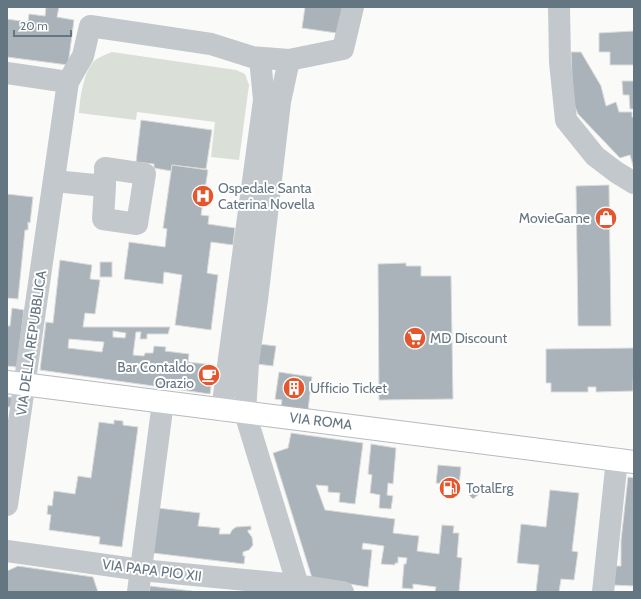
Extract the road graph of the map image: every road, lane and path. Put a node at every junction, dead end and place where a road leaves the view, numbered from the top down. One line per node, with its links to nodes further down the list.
1 (353, 7): 5 (street)
2 (559, 7): 9 (street)
3 (91, 16): 4 (street); 7 (street)
4 (260, 58): 5 (street); 12 (street)
5 (289, 60): 12 (street)
6 (7, 73): 7 (street)
7 (68, 82): 8 (street, VIA DELLA REPUBBLICA)
8 (54, 181): 10 (street); 11 (street, VIA DELLA REPUBBLICA)
9 (634, 183)
10 (105, 186)
11 (16, 383): 13 (main road, VIA ROMA); 17 (street, VIA DELLA REPUBBLICA)
12 (236, 384): 14 (street); 15 (street)
13 (163, 402): 14 (main road, VIA ROMA); 19 (street)
14 (222, 410): 15 (main road, VIA ROMA)
15 (245, 413): 16 (main road, VIA ROMA); 20 (street)
16 (625, 461): 23 (street)
17 (7, 505)
18 (7, 551): 19 (street, VIA PAPA PIO XII)
19 (141, 570): 20 (street, VIA PAPA PIO XII); 21 (street)
20 (298, 589): 22 (street, VIA PAPA PIO XII)
21 (138, 592)
22 (343, 592)
23 (604, 592)

